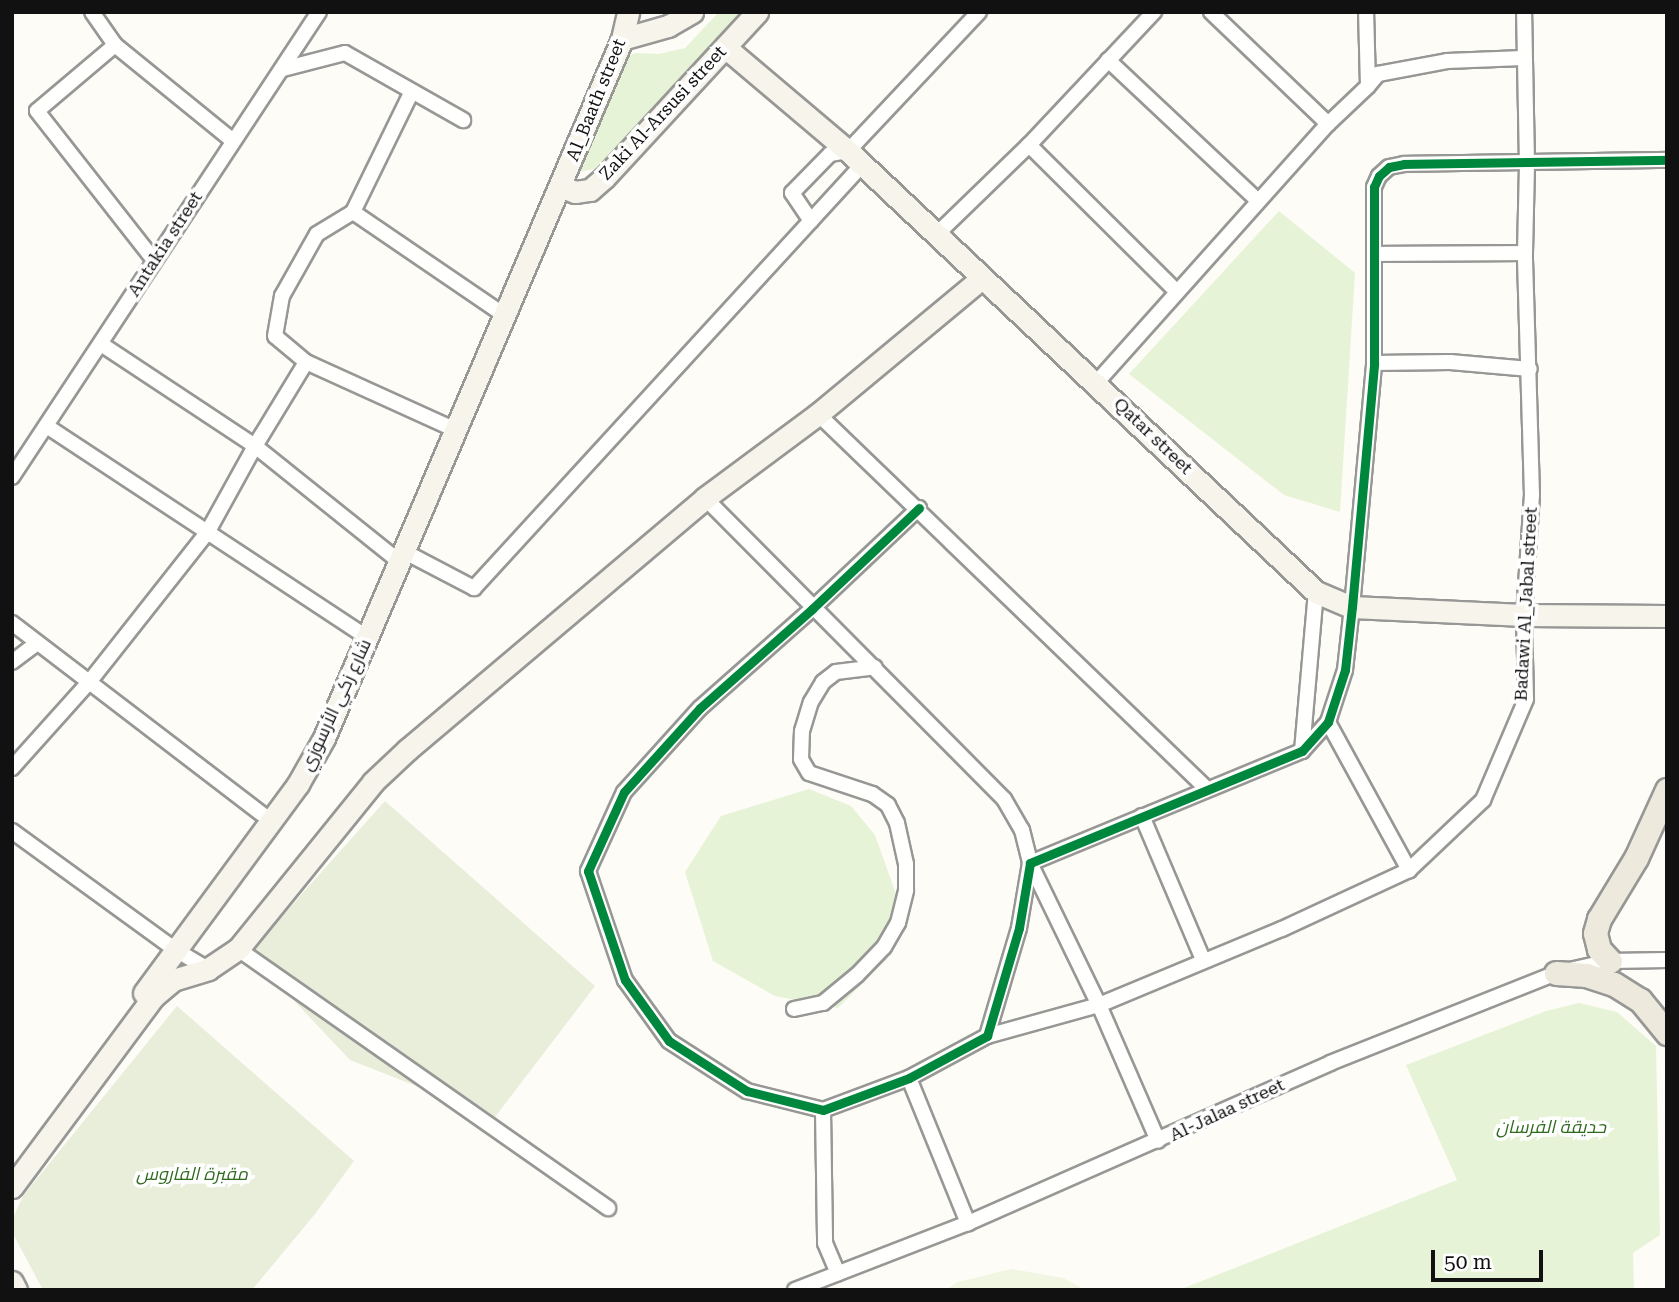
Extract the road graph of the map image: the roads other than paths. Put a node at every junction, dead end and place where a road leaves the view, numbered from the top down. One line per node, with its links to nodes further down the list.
1 (92, 12): 12 (street)
2 (319, 12): 16 (street, Antakia street)
3 (628, 12): 11 (street, Al_Baath street)
4 (692, 12): 11 (street)
5 (979, 12): 23 (street)
6 (1154, 12): 15 (street)
7 (1211, 12): 20 (street)
8 (1366, 12): 17 (street)
9 (1524, 12): 14 (street, Badawi Al_Jabal street)
10 (746, 17): 13 (street, Zaki Al-Arsusi street)
11 (622, 39): 26 (street, Al_Baath street)
12 (115, 45): 21 (street); 33 (street)
13 (725, 47): 23 (street, Qatar street); 26 (street, Zaki Al-Arsusi street)
14 (1523, 58): 17 (street); 25 (street, Badawi Al_Jabal street)
15 (1108, 60): 22 (street); 27 (street)
16 (283, 69): 18 (street); 21 (street, Antakia street)
17 (1368, 86): 20 (street)
18 (411, 93): 19 (street); 28 (street)
19 (463, 120)
20 (1328, 124): 27 (street)
21 (232, 139): 33 (street, Antakia street)
22 (1029, 145): 30 (street); 35 (street)
23 (855, 158): 29 (street); 29 (street); 30 (street, Qatar street)
24 (1667, 160): 25 (street)
25 (1527, 164): 31 (street, Badawi Al_Jabal street); 32 (street)
26 (560, 186): 36 (street, شارع زكي الأرسوزي)
27 (1258, 201): 35 (street)
28 (353, 212): 36 (street); 38 (street)
29 (811, 221): 50 (street)
30 (936, 235): 34 (street, Qatar street)
31 (1525, 253): 32 (street); 40 (street, Badawi Al_Jabal street)
32 (1374, 254): 39 (street)
33 (154, 260): 37 (street, Antakia street)
34 (982, 278): 41 (street, Qatar street); 42 (street)
35 (1176, 291): 41 (street)
36 (505, 315): 44 (street, شارع زكي الأرسوزي)
37 (101, 344): 43 (street, Antakia street); 45 (street)
38 (306, 362): 44 (street); 45 (street)
39 (1374, 363): 40 (street); 52 (street)
40 (1530, 369): 54 (street, Badawi Al_Jabal street)
41 (1097, 382): 51 (street, Qatar street)
42 (818, 414): 47 (street); 48 (street)
43 (48, 427): 46 (street, Antakia street); 49 (street)
44 (456, 430): 50 (street, شارع زكي الأرسوزي)
45 (255, 446): 49 (street); 50 (street)
46 (12, 477)
47 (705, 498): 53 (street); 72 (street)
48 (919, 508): 53 (street); 65 (street)
49 (207, 533): 57 (street); 61 (street)
50 (403, 557): 57 (street, شارع زكي الأرسوزي)
51 (1316, 592): 52 (street, Qatar street); 63 (street)
52 (1352, 607): 54 (street, Qatar street); 62 (street)
53 (812, 609): 60 (street); 84 (street)
54 (1524, 615): 55 (street, Qatar street); 71 (street, Badawi Al_Jabal street)
55 (1667, 616)
56 (12, 623): 58 (street)
57 (368, 638): 68 (street, شارع زكي الأرسوزي)
58 (37, 643): 59 (street); 61 (street)
59 (12, 662)
60 (874, 667): 70 (street); 80 (street)
61 (90, 681): 64 (street); 68 (street)
62 (1328, 722): 63 (street); 71 (street)
63 (1302, 751): 65 (street)
64 (12, 768)
65 (1206, 788): 67 (street)
66 (1667, 790): 76 (main road)
67 (1142, 816): 70 (street); 74 (street)
68 (271, 821): 73 (street, شارع زكي الأرسوزي)
69 (12, 831): 73 (street)
70 (1030, 863): 79 (street); 82 (street)
71 (1409, 870): 74 (street, Badawi Al_Jabal street)
72 (238, 949): 77 (street); 88 (street)
73 (176, 950): 77 (street); 86 (street, شارع زكي الأرسوزي)
74 (1203, 960): 79 (street, Badawi Al_Jabal street)
75 (1667, 960): 76 (street, Al-Jalaa street)
76 (1610, 961): 78 (street, Al-Jalaa street)
77 (208, 969): 87 (street)
78 (1556, 973): 81 (main road); 85 (street, Al-Jalaa street)
79 (1099, 1005): 82 (street, Badawi Al_Jabal street); 85 (street)
80 (794, 1009)
81 (1667, 1033)
82 (987, 1036): 83 (street, Badawi Al_Jabal street)
83 (909, 1078): 84 (street, Badawi Al_Jabal street); 89 (street)
84 (823, 1110): 90 (street)
85 (1158, 1142): 89 (street, Al-Jalaa street)
86 (12, 1168)
87 (12, 1187)
88 (608, 1208)
89 (968, 1223): 90 (street, Al-Jalaa street)
90 (838, 1272): 93 (street, Al-Jalaa street)
91 (12, 1282): 92 (street)
92 (16, 1290)
93 (795, 1290)

